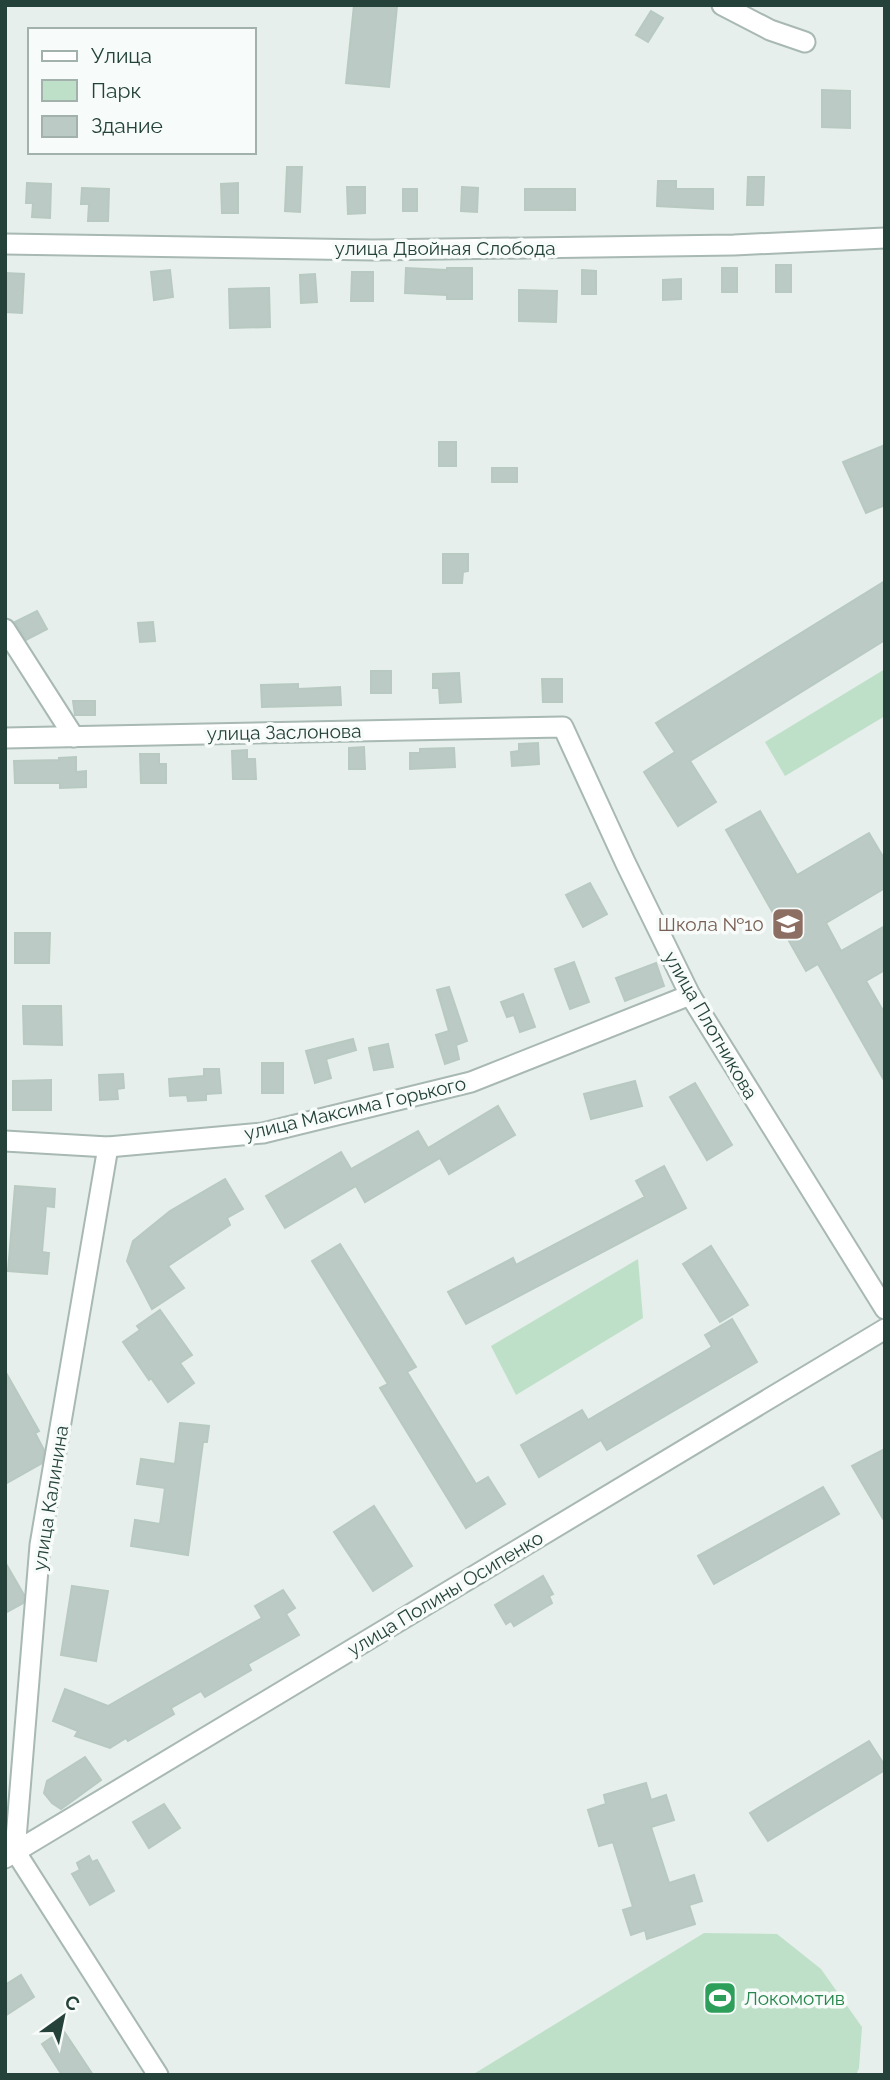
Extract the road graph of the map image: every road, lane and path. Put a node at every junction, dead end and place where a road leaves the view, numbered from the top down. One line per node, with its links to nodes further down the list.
1 (722, 5): 2 (street)
2 (804, 42)
3 (885, 238): 4 (street, улица Двойная Слобода)
4 (5, 244)
5 (5, 629): 7 (street)
6 (563, 727): 7 (street, улица Заслонова); 9 (street, улица Плотникова)
7 (74, 737): 8 (street, улица Заслонова)
8 (5, 738)
9 (690, 995): 11 (street, улица Максима Горького); 12 (street, улица Плотникова)
10 (5, 1141): 11 (street, улица Максима Горького)
11 (108, 1147): 14 (street, улица Калинина)
12 (885, 1309)
13 (885, 1329): 14 (street, улица Полины Осипенко)
14 (10, 1855): 15 (street)
15 (158, 2075)

